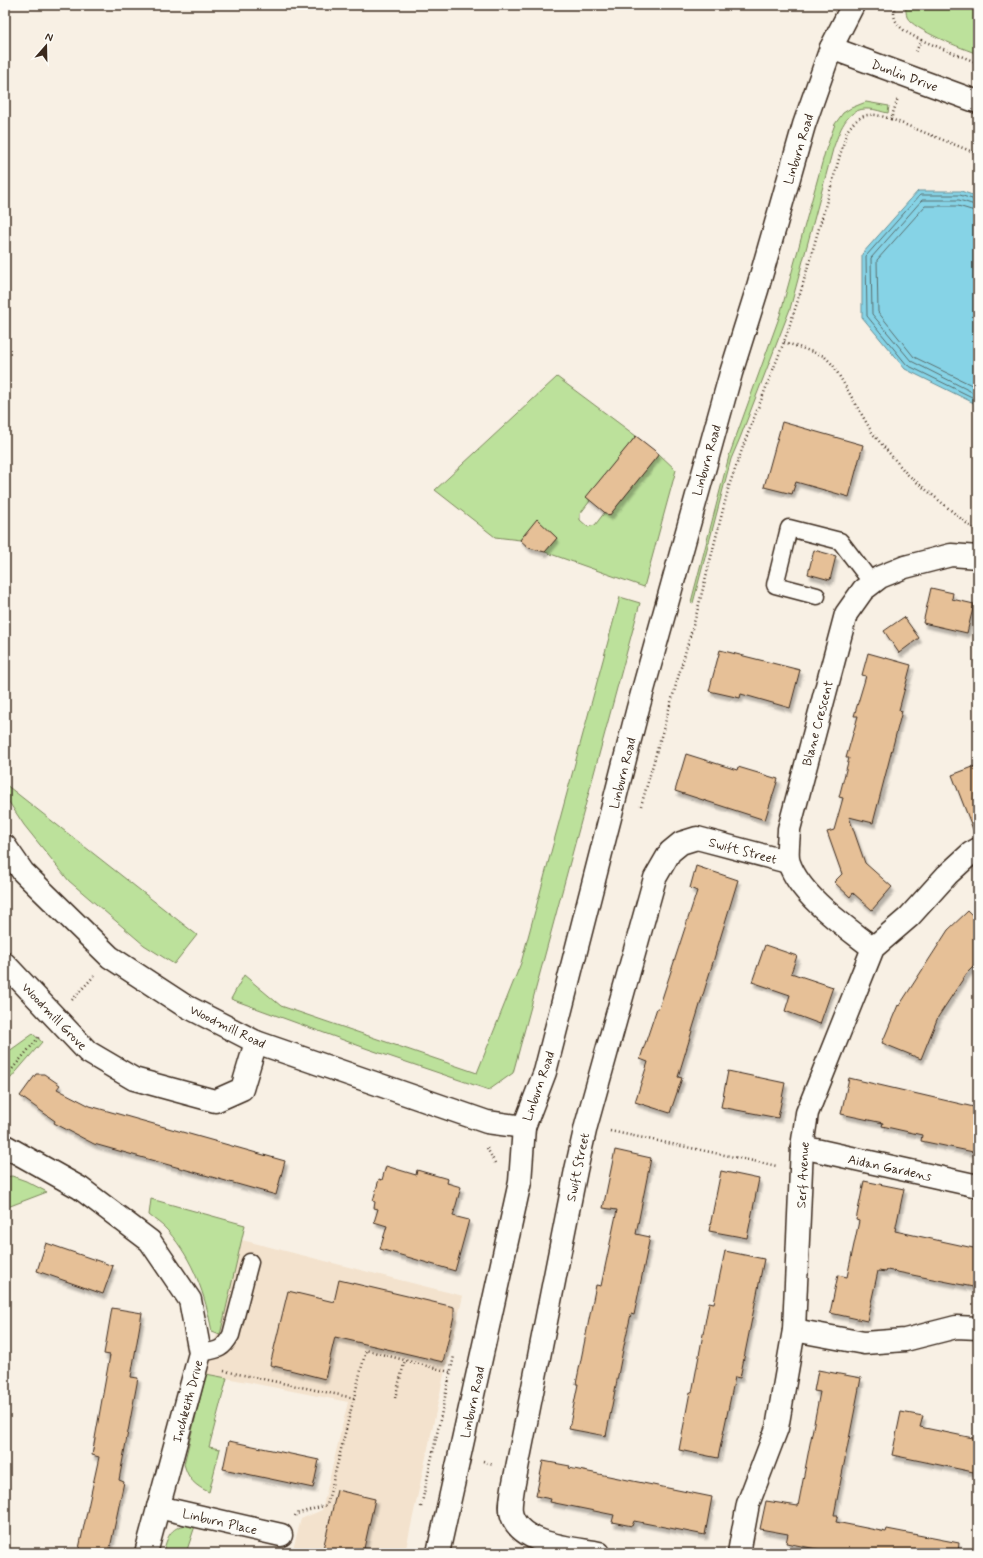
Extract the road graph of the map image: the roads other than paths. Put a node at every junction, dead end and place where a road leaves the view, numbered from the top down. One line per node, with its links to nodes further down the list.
1 (853, 5): 2 (street, Linburn Road)
2 (831, 48): 3 (street, Dunlin Drive); 13 (street, Linburn Road)
3 (978, 102)
4 (978, 557): 5 (street, Blane Crescent)
5 (872, 583): 6 (lane); 9 (street, Blane Crescent)
6 (817, 596)
7 (5, 846): 12 (street, Woodmill Road)
8 (978, 849): 10 (street, Serf Avenue)
9 (788, 862): 10 (street); 25 (street, Swift Street)
10 (873, 948): 15 (street, Serf Avenue)
11 (5, 964): 12 (street, Woodmill Grove)
12 (256, 1042): 13 (street, Woodmill Road)
13 (524, 1127): 24 (street, Linburn Road)
14 (5, 1146): 20 (street, Inchkeith Drive)
15 (802, 1147): 16 (street, Aidan Gardens); 19 (street, Serf Avenue)
16 (978, 1186)
17 (250, 1262): 20 (lane)
18 (978, 1328): 19 (street)
19 (794, 1330): 26 (street, Serf Avenue)
20 (198, 1359): 21 (street, Inchkeith Drive)
21 (158, 1507): 22 (street, Linburn Place); 23 (street, Inchkeith Drive)
22 (281, 1535)
23 (146, 1553)
24 (438, 1553)
25 (599, 1553)
26 (740, 1553)

